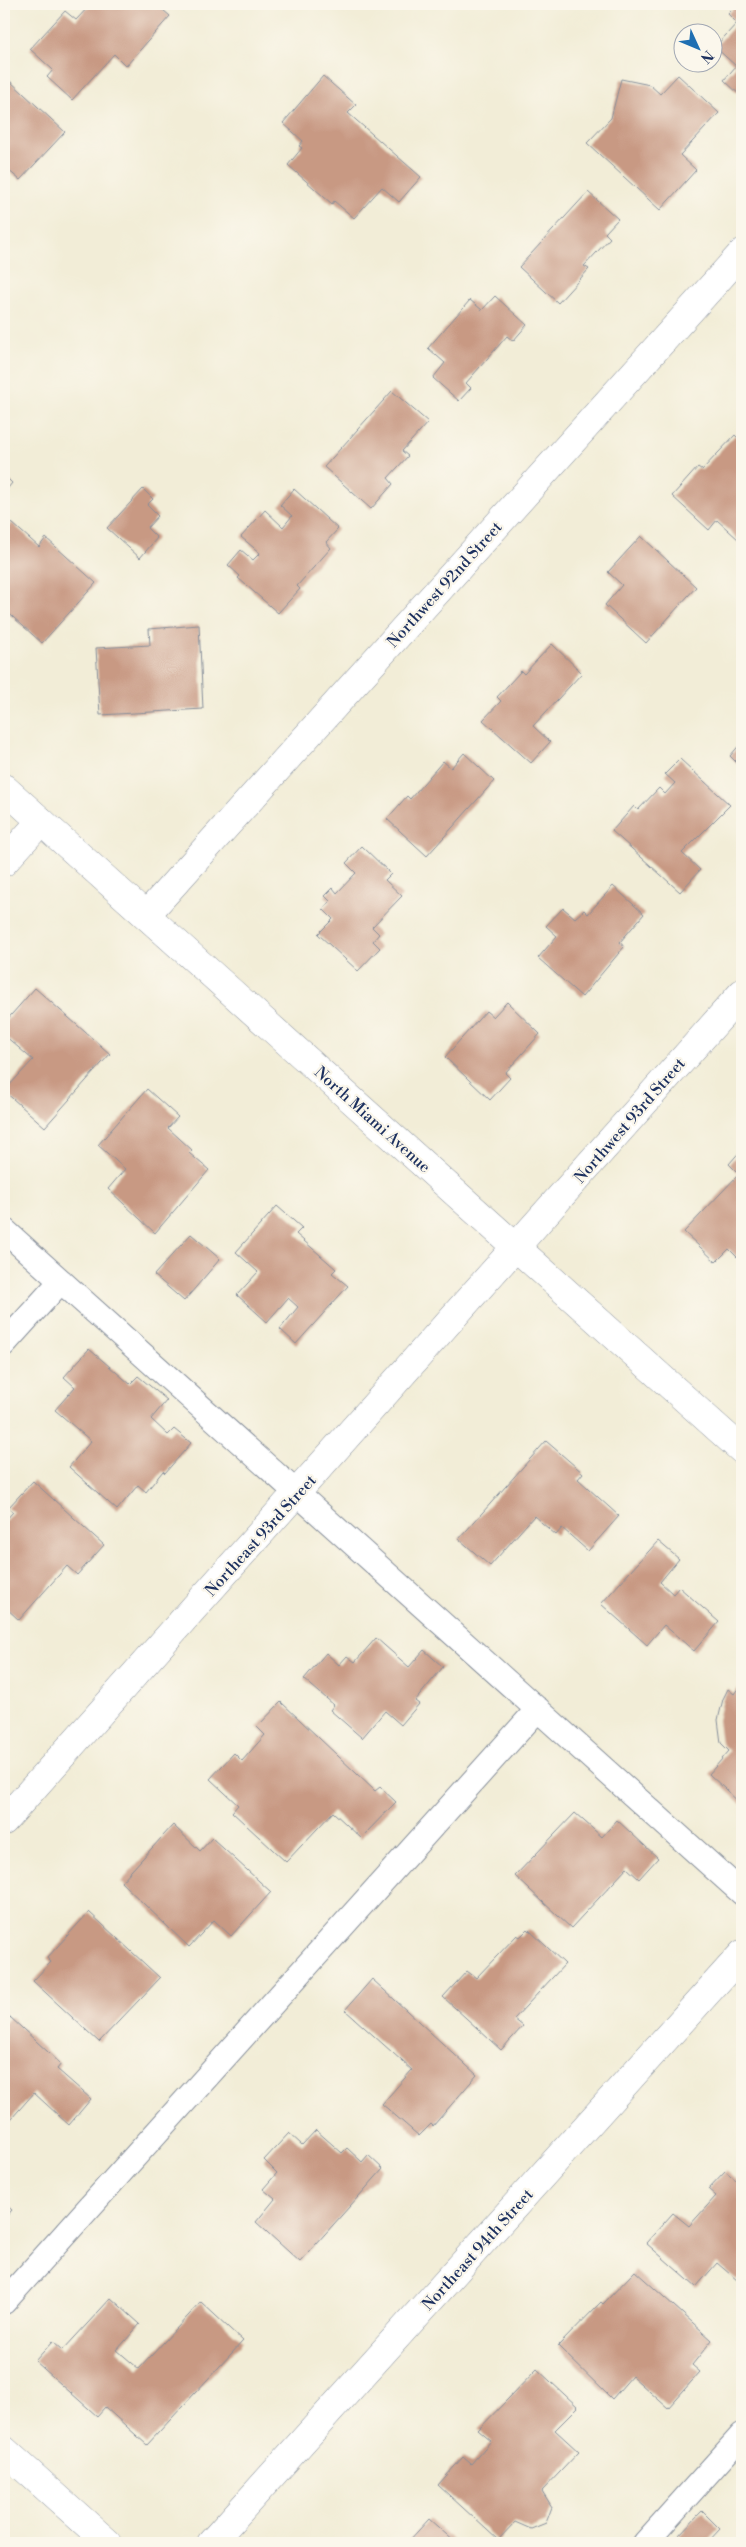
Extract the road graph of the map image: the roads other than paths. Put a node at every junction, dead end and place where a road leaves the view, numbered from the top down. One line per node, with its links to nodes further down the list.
1 (742, 254): 5 (street, Northwest 92nd Street)
2 (4, 788): 3 (street, North Miami Avenue)
3 (41, 821): 4 (street); 5 (street, North Miami Avenue)
4 (4, 862)
5 (146, 915): 8 (street, North Miami Avenue)
6 (740, 1000): 8 (street, Northwest 93rd Street)
7 (4, 1230): 9 (lane)
8 (516, 1248): 11 (street, North Miami Avenue); 12 (street, Northeast 93rd Street)
9 (61, 1281): 10 (lane); 12 (lane)
10 (4, 1344)
11 (742, 1450)
12 (297, 1493): 13 (lane); 14 (street, Northeast 93rd Street)
13 (538, 1709): 15 (lane); 17 (lane)
14 (4, 1821)
15 (742, 1893)
16 (742, 1954): 21 (street, Northeast 94th Street)
17 (4, 2302)
18 (742, 2435): 22 (lane)
19 (4, 2450): 20 (street)
20 (108, 2543)
21 (211, 2543)
22 (645, 2543)

